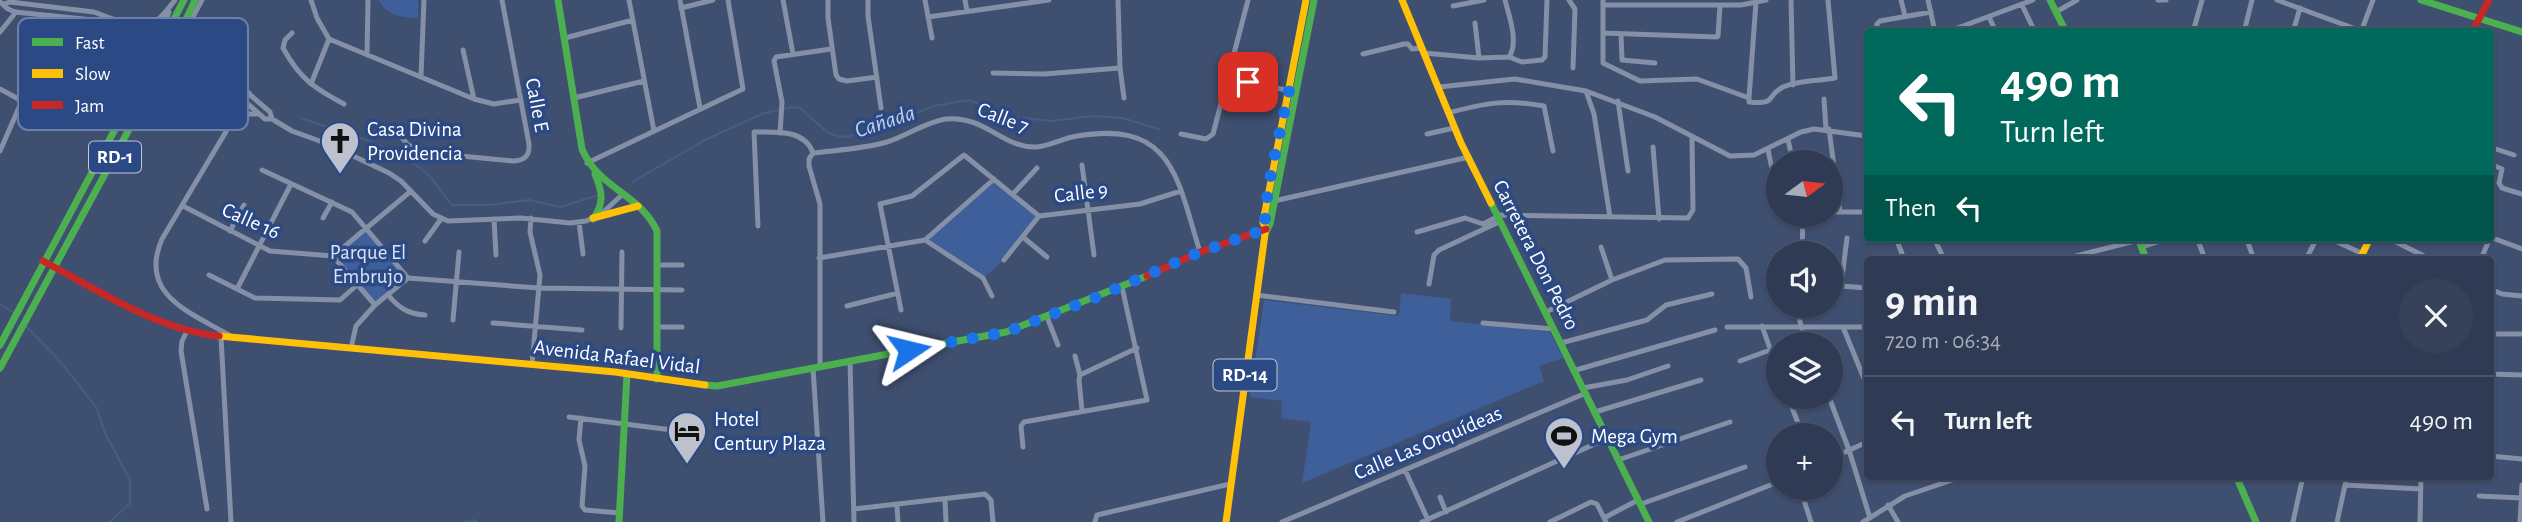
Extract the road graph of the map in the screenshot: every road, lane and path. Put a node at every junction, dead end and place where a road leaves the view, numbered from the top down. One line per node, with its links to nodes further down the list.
1 (175, 0): 66 (street); 67 (street)
2 (184, 0): 68 (main road, RD-1)
3 (195, 0): 69 (main road, RD-1)
4 (202, 0): 70 (street)
5 (311, 0): 93 (street)
6 (368, 0): 99 (street)
7 (424, 0): 106 (street)
8 (502, 0): 123 (street, Calle E)
9 (558, 0): 91 (main road)
10 (629, 0): 72 (street)
11 (680, 0): 55 (street)
12 (713, 0): 55 (street)
13 (728, 0): 127 (street)
14 (783, 0): 97 (street)
15 (828, 0): 94 (street)
16 (868, 0): 107 (street)
17 (925, 0): 62 (street)
18 (965, 0): 57 (street)
19 (992, 0): 54 (street)
20 (1049, 0): 54 (street)
21 (1118, 0): 103 (street)
22 (1248, 0): 108 (street)
23 (1306, 0): 114 (main road, RD-14)
24 (1314, 0): 114 (main road, RD-14)
25 (1402, 0): 96 (main road, Carretera Don Pedro)
26 (1484, 0): 53 (street)
27 (1505, 0): 100 (street)
28 (1547, 0): 100 (street)
29 (1569, 0): 104 (street)
30 (1766, 0): 46 (street)
31 (1791, 0): 111 (street)
32 (1828, 0): 111 (street)
33 (1901, 0): 61 (street)
34 (1928, 0): 59 (street)
35 (2032, 0): 52 (street)
36 (2050, 0): 60 (main road)
37 (2077, 0): 60 (street)
38 (2158, 0): 39 (street)
39 (2166, 0)
40 (2202, 0): 80 (street)
41 (2252, 0): 81 (street)
42 (2277, 0): 56 (street)
43 (2373, 0): 84 (street)
44 (2420, 0): 71 (main road)
45 (2490, 0): 71 (main road)
46 (1756, 2): 51 (street); 119 (street)
47 (2, 3): 50 (street); 58 (street)
48 (44, 3): 50 (street); 65 (street)
49 (1603, 3): 51 (street); 89 (street)
50 (22, 4): 58 (street)
51 (1720, 5): 90 (street)
52 (2022, 5): 63 (street); 78 (street)
53 (1453, 6)
54 (994, 7): 57 (street)
55 (681, 8): 127 (street)
56 (2300, 8): 82 (street); 83 (street)
57 (967, 11): 62 (street)
58 (15, 12): 64 (street); 86 (street)
59 (1931, 12): 61 (street); 75 (street)
60 (2056, 12): 79 (main road)
61 (1905, 16): 74 (street)
62 (928, 17): 92 (street)
63 (1989, 17): 76 (street); 77 (street)
64 (84, 18)
65 (110, 18)
66 (160, 18)
67 (167, 18)
68 (174, 18)
69 (187, 18)
70 (191, 18)
71 (2479, 18): 85 (main road); 87 (main road)
72 (633, 20): 91 (street); 109 (street)
73 (1475, 23): 101 (street)
74 (1877, 28)
75 (1934, 28)
76 (1964, 28)
77 (1994, 28)
78 (2033, 28)
79 (2064, 28)
80 (2194, 28)
81 (2245, 28)
82 (2294, 28)
83 (2354, 28)
84 (2363, 28)
85 (2474, 28)
86 (0, 32)
87 (2522, 32)
88 (292, 33): 110 (street)
89 (1603, 33): 90 (street); 119 (street)
90 (1621, 34): 102 (street)
91 (565, 38): 117 (main road)
92 (932, 38)
93 (329, 39): 99 (street); 110 (street)
94 (831, 49): 97 (street); 107 (street)
95 (463, 50): 121 (street)
96 (1423, 50): 98 (street); 101 (street); 112 (main road, Carretera Don Pedro)
97 (793, 54): 141 (street)
98 (1363, 54)
99 (368, 55): 106 (street)
100 (1509, 57): 101 (street)
101 (1479, 58)
102 (1655, 63)
103 (1121, 68): 105 (street); 118 (street)
104 (1573, 68)
105 (993, 74)
106 (421, 76): 121 (street)
107 (877, 77): 128 (street)
108 (1229, 77): 114 (street); 142 (street)
109 (644, 80): 117 (street); 140 (street)
110 (311, 84): 126 (street)
111 (1793, 85): 119 (street)
112 (1439, 87): 115 (street); 131 (main road, Carretera Don Pedro)
113 (0, 89): 120 (street)
114 (1292, 90): 172 (main road, RD-14); 192 (main road, RD-14)
115 (1586, 91): 124 (street); 181 (street)
116 (249, 93): 133 (street)
117 (574, 98): 158 (main road)
118 (1124, 98)
119 (1749, 98)
120 (18, 99)
121 (474, 99): 123 (street)
122 (1824, 99): 136 (street)
123 (520, 100): 134 (street, Calle E)
124 (1618, 102): 145 (street); 163 (street)
125 (248, 104): 132 (street)
126 (344, 104)
127 (700, 108): 140 (street)
128 (881, 108)
129 (18, 110): 152 (street)
130 (248, 113): 132 (street)
131 (1448, 113): 135 (main road, Carretera Don Pedro); 153 (street)
132 (261, 115): 133 (street)
133 (272, 119): 167 (street)
134 (394, 128)
135 (1454, 128): 143 (street); 157 (main road, Carretera Don Pedro)
136 (1828, 129): 144 (street); 146 (street); 151 (street)
137 (113, 130): 220 (main road, RD-1)
138 (129, 130): 223 (main road, RD-1)
139 (227, 130): 175 (street)
140 (654, 131): 158 (street)
141 (780, 133): 155 (street); 190 (street)
142 (1181, 134)
143 (1427, 134)
144 (1864, 135)
145 (1692, 138): 154 (street); 188 (street)
146 (1788, 139): 149 (street); 150 (street)
147 (1653, 147): 188 (street)
148 (2494, 148): 156 (street)
149 (1768, 150)
150 (1790, 150)
151 (1831, 150)
152 (0, 151)
153 (1553, 151)
154 (1766, 151)
155 (813, 153): 168 (street, Calle 7); 218 (street)
156 (2514, 155)
157 (1469, 158): 172 (street); 184 (main road, Carretera Don Pedro)
158 (587, 163): 164 (main road)
159 (1082, 165): 177 (street)
160 (2494, 166): 171 (street)
161 (1037, 168): 170 (street)
162 (262, 170): 166 (street)
163 (1628, 171)
164 (595, 173): 169 (main road); 187 (main road)
165 (994, 179): 170 (street, Calle 9); 198 (street); 204 (street, Calle 9)
166 (292, 184): 173 (street); 203 (street)
167 (411, 191): 185 (street); 191 (street)
168 (1181, 191): 177 (street, Calle 9); 209 (street, Calle 7)
169 (623, 194): 176 (main road); 187 (street)
170 (1013, 194): 180 (street, Calle 9)
171 (2522, 194)
172 (1274, 201): 192 (main road, RD-14)
173 (332, 202): 182 (street); 191 (street)
174 (244, 205): 193 (street)
175 (183, 206): 193 (street, Calle 16); 276 (street)
176 (638, 206): 187 (main road); 221 (main road)
177 (1088, 210): 180 (street, Calle 9); 212 (street)
178 (1843, 212): 179 (street)
179 (1864, 212)
180 (1039, 216): 195 (street)
181 (1610, 217): 184 (street); 188 (street)
182 (323, 218)
183 (531, 218): 186 (street); 189 (street); 233 (street)
184 (1497, 218): 194 (street); 229 (street); 251 (main road, Carretera Don Pedro)
185 (441, 219): 186 (street); 199 (street)
186 (494, 219): 211 (street)
187 (593, 219): 189 (street)
188 (1658, 219)
189 (579, 222): 210 (street)
190 (758, 226)
191 (366, 227): 213 (street); 226 (street)
192 (1266, 229): 209 (main road, Avenida Rafael Vidal); 243 (main road, RD-14)
193 (230, 231): 203 (street, Calle 16)
194 (1417, 232)
195 (1024, 238): 217 (street); 219 (street)
196 (1847, 238): 224 (street)
197 (2494, 238): 206 (street)
198 (925, 240): 204 (street); 244 (street)
199 (425, 242)
200 (2139, 242): 214 (street)
201 (2336, 242): 215 (street)
202 (2396, 242): 216 (street)
203 (260, 245): 213 (street, Calle 16); 235 (street)
204 (889, 246): 218 (street); 240 (street)
205 (1601, 247): 227 (street)
206 (2522, 249)
207 (459, 252): 228 (street)
208 (622, 252): 236 (street)
209 (1200, 252): 231 (main road, Avenida Rafael Vidal)
210 (583, 254)
211 (496, 255)
212 (1094, 255)
213 (333, 256): 230 (street)
214 (2086, 256)
215 (2360, 256)
216 (2424, 256)
217 (1047, 257)
218 (818, 258): 287 (street)
219 (1004, 260)
220 (43, 261): 223 (main road, Avenida Rafael Vidal); 278 (main road, RD-1)
221 (657, 265): 222 (street); 237 (main road)
222 (682, 265)
223 (56, 267): 270 (main road, Avenida Rafael Vidal); 289 (main road, RD-1)
224 (1843, 270)
225 (209, 275): 235 (street)
226 (408, 278): 228 (street); 242 (street)
227 (1612, 281): 246 (street); 251 (street)
228 (457, 283): 233 (street); 255 (street)
229 (1429, 284)
230 (357, 285): 235 (street); 247 (street)
231 (1122, 286): 253 (main road, Avenida Rafael Vidal); 281 (street)
232 (1843, 286): 234 (street)
233 (540, 288): 236 (street); 258 (street)
234 (1864, 288)
235 (237, 289)
236 (622, 289): 237 (street); 266 (street)
237 (657, 289): 238 (street); 261 (main road)
238 (682, 290)
239 (2494, 290): 245 (street)
240 (898, 293): 248 (street); 249 (street)
241 (1712, 294): 277 (street)
242 (388, 295): 247 (street); 252 (street)
243 (1256, 295): 250 (street); 322 (main road, RD-14)
244 (992, 296)
245 (2522, 296)
246 (1751, 297)
247 (374, 306): 280 (street)
248 (847, 306)
249 (901, 310)
250 (1394, 312)
251 (1546, 312): 267 (main road, Carretera Don Pedro)
252 (425, 315)
253 (1047, 317): 279 (street); 284 (main road, Avenida Rafael Vidal)
254 (1799, 318): 260 (street)
255 (453, 320)
256 (493, 323): 258 (street)
257 (1483, 323): 267 (street)
258 (536, 326): 268 (street); 286 (street)
259 (1762, 326): 260 (street); 263 (street); 275 (street)
260 (1801, 326): 264 (street); 271 (street)
261 (657, 327): 262 (street); 295 (main road)
262 (682, 327)
263 (1727, 327)
264 (1843, 327): 265 (street); 296 (street)
265 (1864, 327)
266 (621, 328)
267 (1554, 329): 277 (main road, Carretera Don Pedro)
268 (582, 330)
269 (1715, 330): 290 (street)
270 (187, 331): 274 (main road, Avenida Rafael Vidal); 335 (street)
271 (1803, 332)
272 (2494, 334): 273 (street)
273 (2522, 334)
274 (221, 337): 276 (main road, Avenida Rafael Vidal); 342 (street)
275 (1766, 338)
276 (235, 339): 280 (main road, Avenida Rafael Vidal)
277 (1561, 343): 290 (main road, Carretera Don Pedro)
278 (0, 345)
279 (1058, 345)
280 (351, 348): 286 (main road, Avenida Rafael Vidal)
281 (1137, 348): 293 (street); 300 (street)
282 (1766, 351): 285 (street)
283 (1074, 356): 293 (street)
284 (850, 360): 287 (main road, Avenida Rafael Vidal); 336 (street)
285 (1740, 361)
286 (532, 364): 291 (main road, Avenida Rafael Vidal)
287 (816, 366): 295 (main road, Avenida Rafael Vidal); 344 (street)
288 (1668, 366): 298 (street, Calle Las Orquídeas)
289 (0, 368)
290 (1576, 370): 298 (main road, Carretera Don Pedro)
291 (627, 374): 295 (main road, Avenida Rafael Vidal); 305 (main road)
292 (2494, 374): 294 (street)
293 (1080, 375): 300 (street)
294 (2522, 375)
295 (657, 379)
296 (1864, 379)
297 (1701, 380): 301 (street)
298 (1584, 391): 301 (main road, Carretera Don Pedro); 316 (street, Calle Las Orquídeas)
299 (1834, 409): 310 (street)
300 (1082, 411): 309 (street)
301 (1595, 412): 307 (main road, Carretera Don Pedro)
302 (569, 417): 303 (street)
303 (580, 418): 305 (street); 338 (street)
304 (1730, 422): 314 (street)
305 (624, 425): 306 (street); 338 (main road)
306 (672, 430)
307 (1608, 438): 314 (main road, Carretera Don Pedro); 337 (street)
308 (1864, 443): 310 (street)
309 (1023, 447)
310 (1849, 450): 311 (street); 339 (street)
311 (1843, 453)
312 (2494, 456): 313 (street)
313 (2522, 459)
314 (1618, 460): 332 (main road, Carretera Don Pedro)
315 (1745, 467): 332 (street)
316 (1405, 470): 341 (street); 351 (street, Calle Las Orquídeas)
317 (1952, 480): 333 (street)
318 (2238, 480): 358 (main road)
319 (2302, 480): 359 (street)
320 (2347, 480): 323 (street)
321 (2421, 480): 326 (street)
322 (1230, 484): 349 (street); 350 (main road, RD-14)
323 (2346, 485): 326 (street); 360 (street)
324 (2522, 485): 329 (street)
325 (1766, 487): 354 (street)
326 (2421, 489): 361 (street)
327 (2479, 496): 329 (street)
328 (1440, 497): 337 (street)
329 (2521, 498): 362 (street)
330 (945, 500): 334 (street); 347 (street); 348 (street)
331 (1804, 500): 355 (street)
332 (1639, 502): 340 (street); 353 (main road, Carretera Don Pedro)
333 (1888, 505): 339 (street); 357 (street)
334 (897, 506): 336 (street); 346 (street)
335 (207, 509)
336 (854, 509): 345 (street)
337 (1446, 512): 341 (street)
338 (620, 513): 343 (main road)
339 (1870, 518): 356 (street)
340 (1605, 520): 352 (street)
341 (1425, 521)
342 (231, 522)
343 (619, 522)
344 (823, 522)
345 (855, 522)
346 (898, 522)
347 (946, 522)
348 (993, 522)
349 (1095, 522)
350 (1226, 522)
351 (1282, 522)
352 (1550, 522)
353 (1650, 522)
354 (1677, 522)
355 (1811, 522)
356 (1863, 522)
357 (1898, 522)
358 (2256, 522)
359 (2293, 522)
360 (2337, 522)
361 (2420, 522)
362 (2519, 522)

